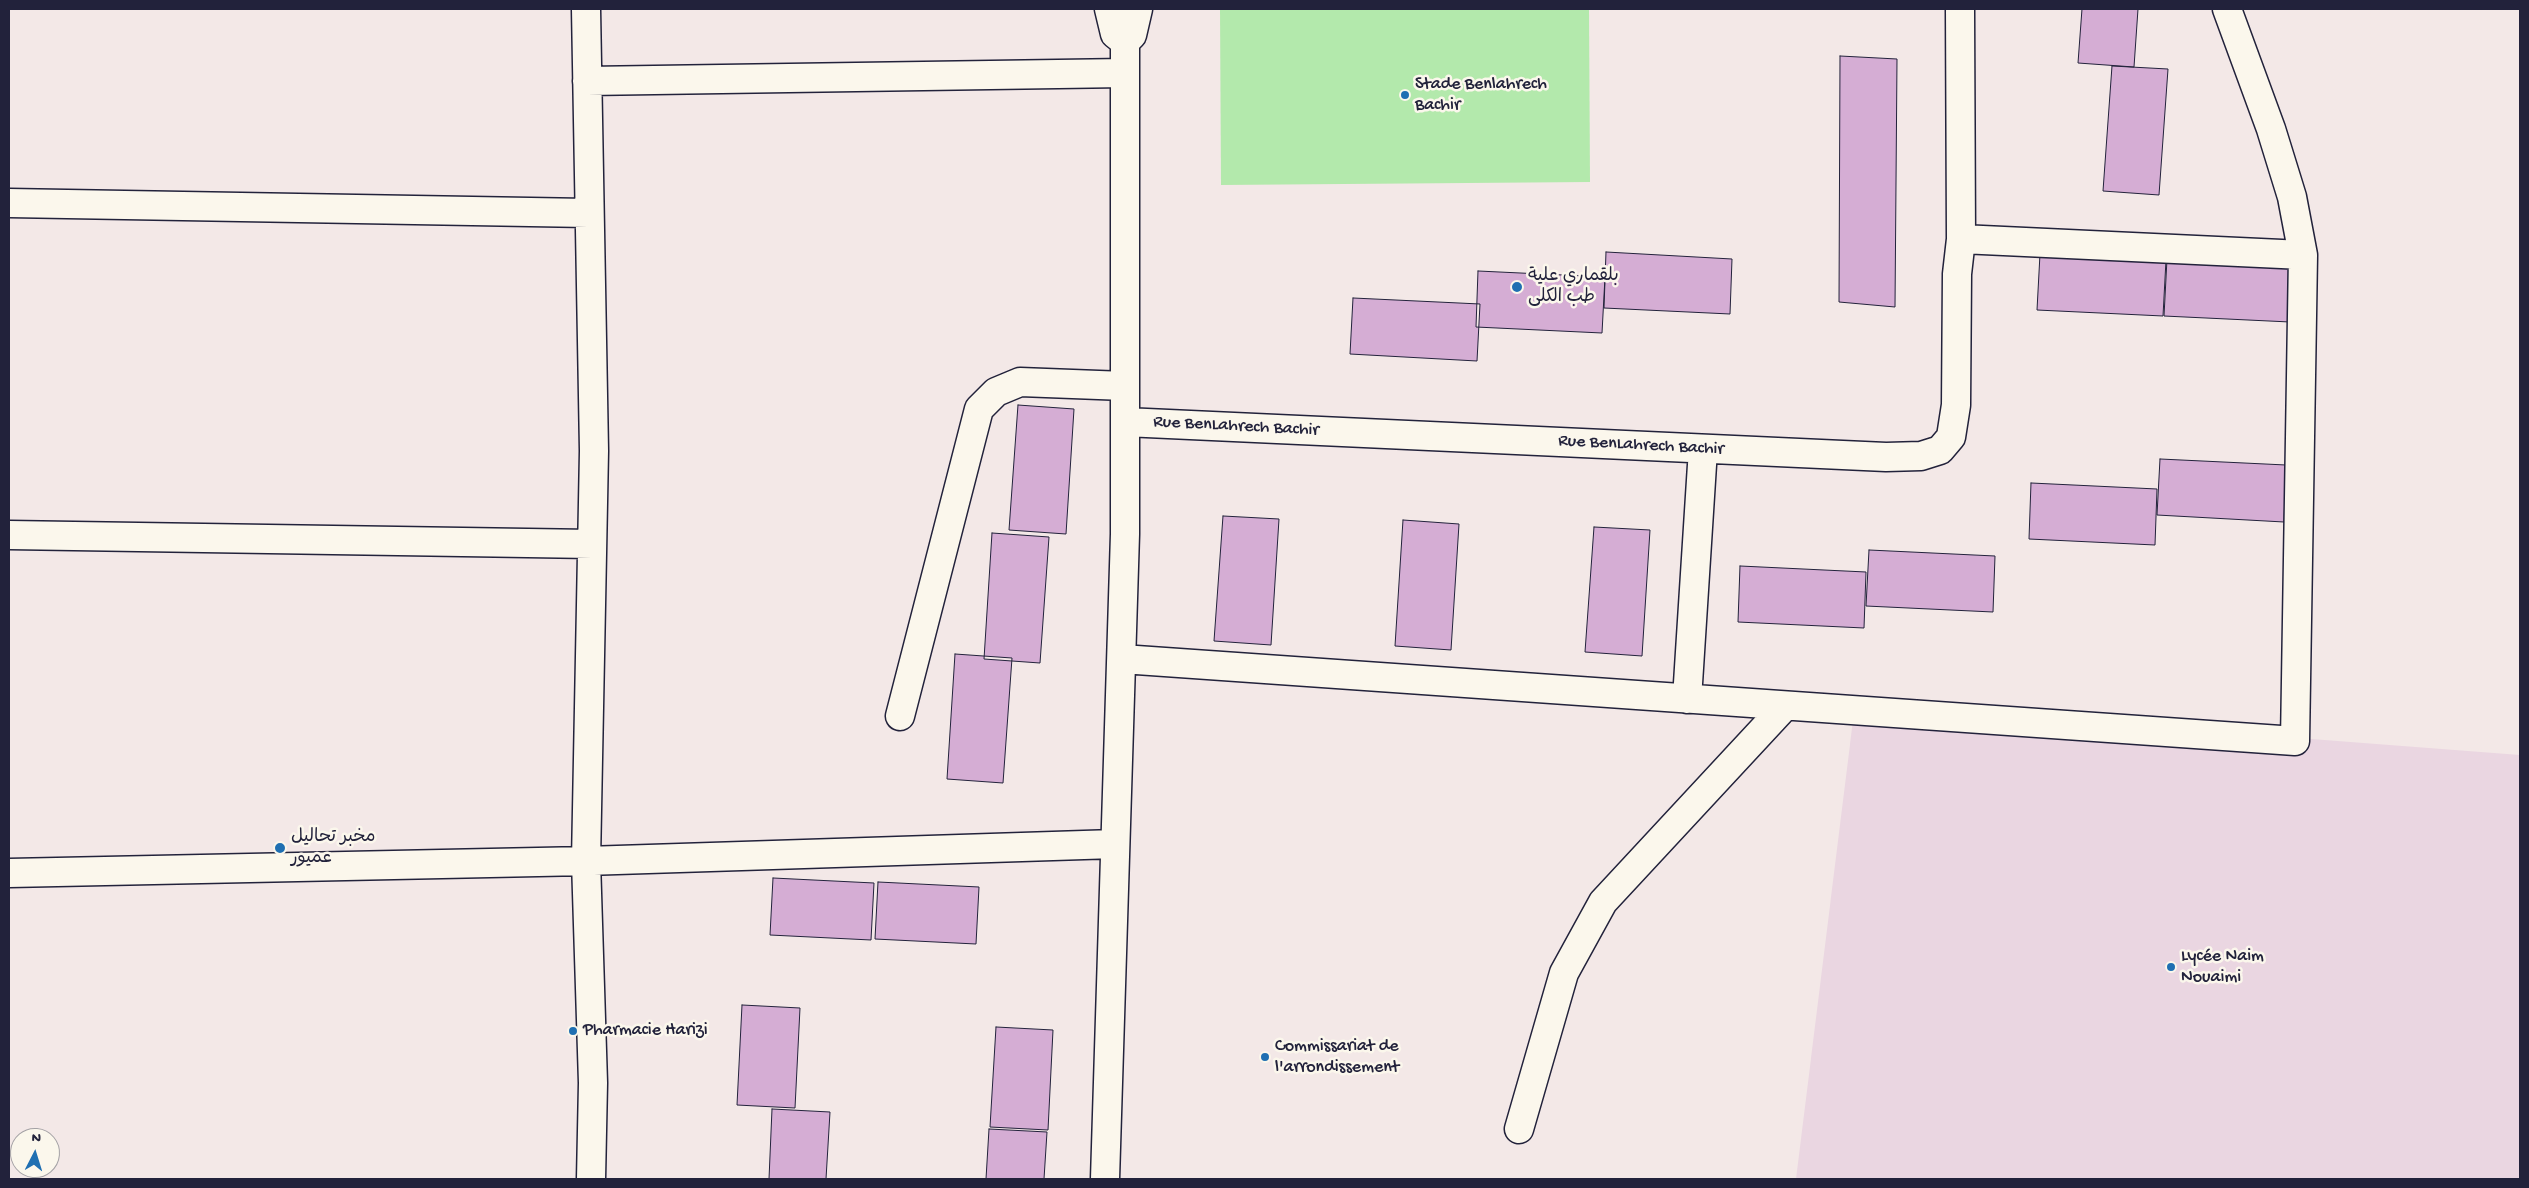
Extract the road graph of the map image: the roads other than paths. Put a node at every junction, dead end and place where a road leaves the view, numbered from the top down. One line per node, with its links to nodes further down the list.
1 (586, 9): 8 (street)
2 (1109, 9): 6 (street)
3 (1138, 9): 6 (street)
4 (1960, 9): 11 (street, Rue BenLahrech Bachir)
5 (2227, 9): 12 (street)
6 (1125, 42): 7 (street)
7 (1125, 73): 8 (street); 13 (street)
8 (587, 81): 10 (street)
9 (9, 203): 10 (street)
10 (588, 213): 17 (street)
11 (1961, 239): 12 (street); 15 (street, Rue BenLahrech Bachir)
12 (2303, 255): 20 (street)
13 (1125, 386): 14 (street); 21 (street)
14 (1125, 422): 15 (street, Rue BenLahrech Bachir); 18 (street)
15 (1703, 449): 19 (street)
16 (9, 535): 17 (street)
17 (592, 544): 23 (street)
18 (1122, 659): 19 (street); 22 (street)
19 (1687, 699): 20 (street)
20 (1785, 706): 25 (street)
21 (900, 716)
22 (1115, 844): 23 (street); 27 (street)
23 (586, 861): 24 (street); 26 (street)
24 (9, 874)
25 (1520, 1129)
26 (591, 1179)
27 (1105, 1179)

